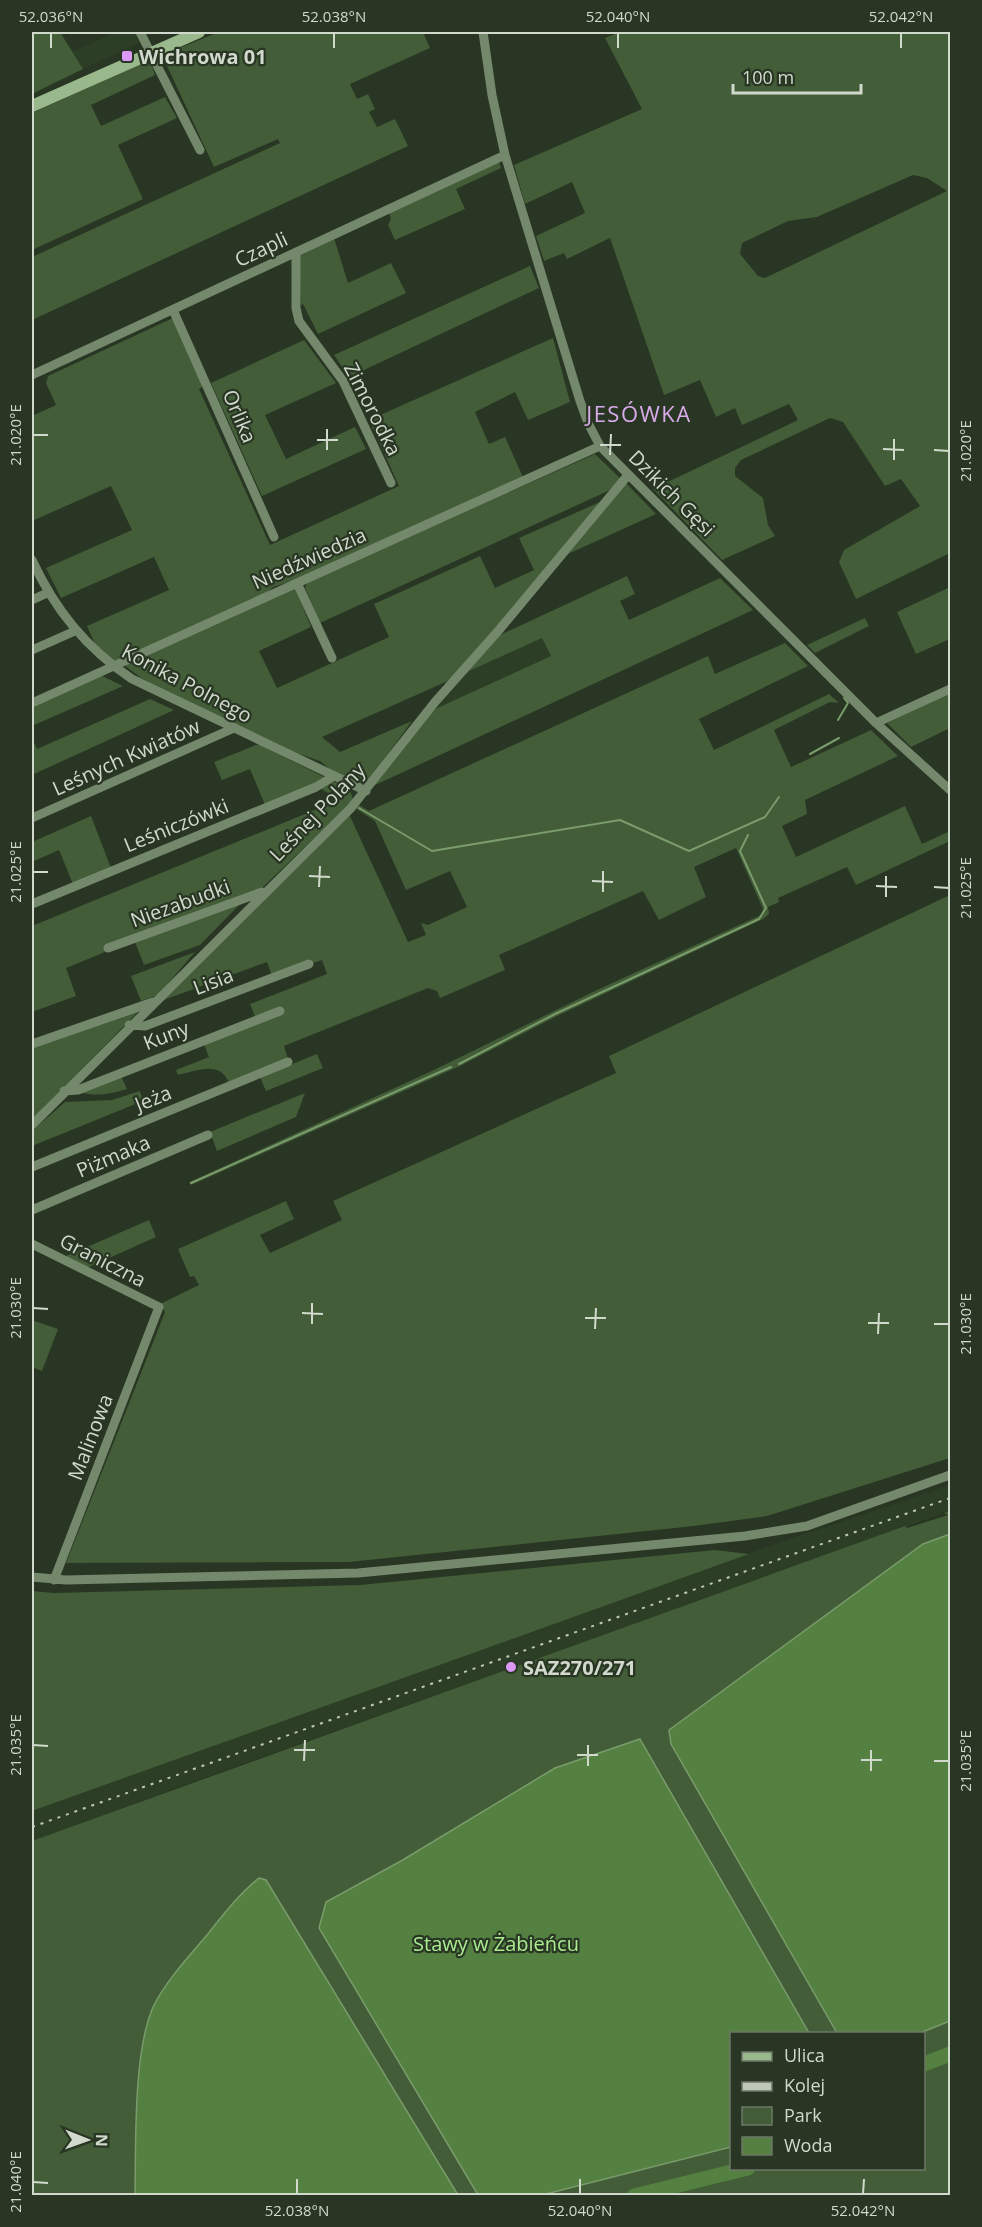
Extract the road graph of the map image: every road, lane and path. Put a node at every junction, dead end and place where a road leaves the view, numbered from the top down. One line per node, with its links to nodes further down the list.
1 (140, 32): 4 (street)
2 (199, 32): 4 (main road)
3 (483, 32): 7 (street, Dzikich Gęsi)
4 (152, 52): 5 (main road); 6 (street)
5 (32, 106)
6 (200, 150)
7 (505, 155): 8 (street, Czapli); 11 (street, Dzikich Gęsi)
8 (296, 252): 9 (street, Czapli); 13 (street, Zimorodka)
9 (173, 310): 10 (street, Czapli); 14 (street, Orlika)
10 (32, 375)
11 (600, 446): 12 (street, Dzikich Gęsi); 16 (street, Niedźwiedzia)
12 (628, 475): 25 (street, Dzikich Gęsi); 29 (street, Leśnej Polany)
13 (391, 483)
14 (274, 537)
15 (32, 560): 17 (street, Konika Polnego)
16 (297, 583): 21 (street); 22 (street, Niedźwiedzia)
17 (47, 593): 18 (street); 19 (street, Konika Polnego)
18 (32, 600)
19 (75, 631): 20 (street); 22 (street, Konika Polnego)
20 (32, 650)
21 (332, 658)
22 (112, 666): 24 (street, Niedźwiedzia); 26 (street, Konika Polnego)
23 (951, 689): 25 (street)
24 (32, 703)
25 (876, 723): 28 (street, Dzikich Gęsi)
26 (234, 728): 27 (street, Konika Polnego); 30 (street, Leśnych Kwiatów)
27 (334, 776): 29 (street, Konika Polnego); 32 (street, Leśniczówki)
28 (951, 790)
29 (366, 791): 31 (street, Leśnej Polany)
30 (32, 818)
31 (264, 891): 33 (street, Niezabudki); 35 (street, Leśnej Polany)
32 (32, 904)
33 (108, 948)
34 (309, 964): 37 (street, Lisia)
35 (155, 1001): 37 (street, Leśnej Polany); 38 (street)
36 (280, 1011): 40 (street, Kuny)
37 (129, 1025): 40 (street, Leśnej Polany)
38 (32, 1044)
39 (288, 1062): 43 (street, Jeża)
40 (64, 1091): 41 (street, Leśnej Polany)
41 (32, 1125)
42 (208, 1134): 44 (street, Piżmaka)
43 (32, 1167)
44 (32, 1210)
45 (32, 1244): 46 (street, Graniczna)
46 (159, 1307): 49 (street, Malinowa)
47 (951, 1475): 49 (street)
48 (32, 1577): 49 (street)
49 (54, 1580)

